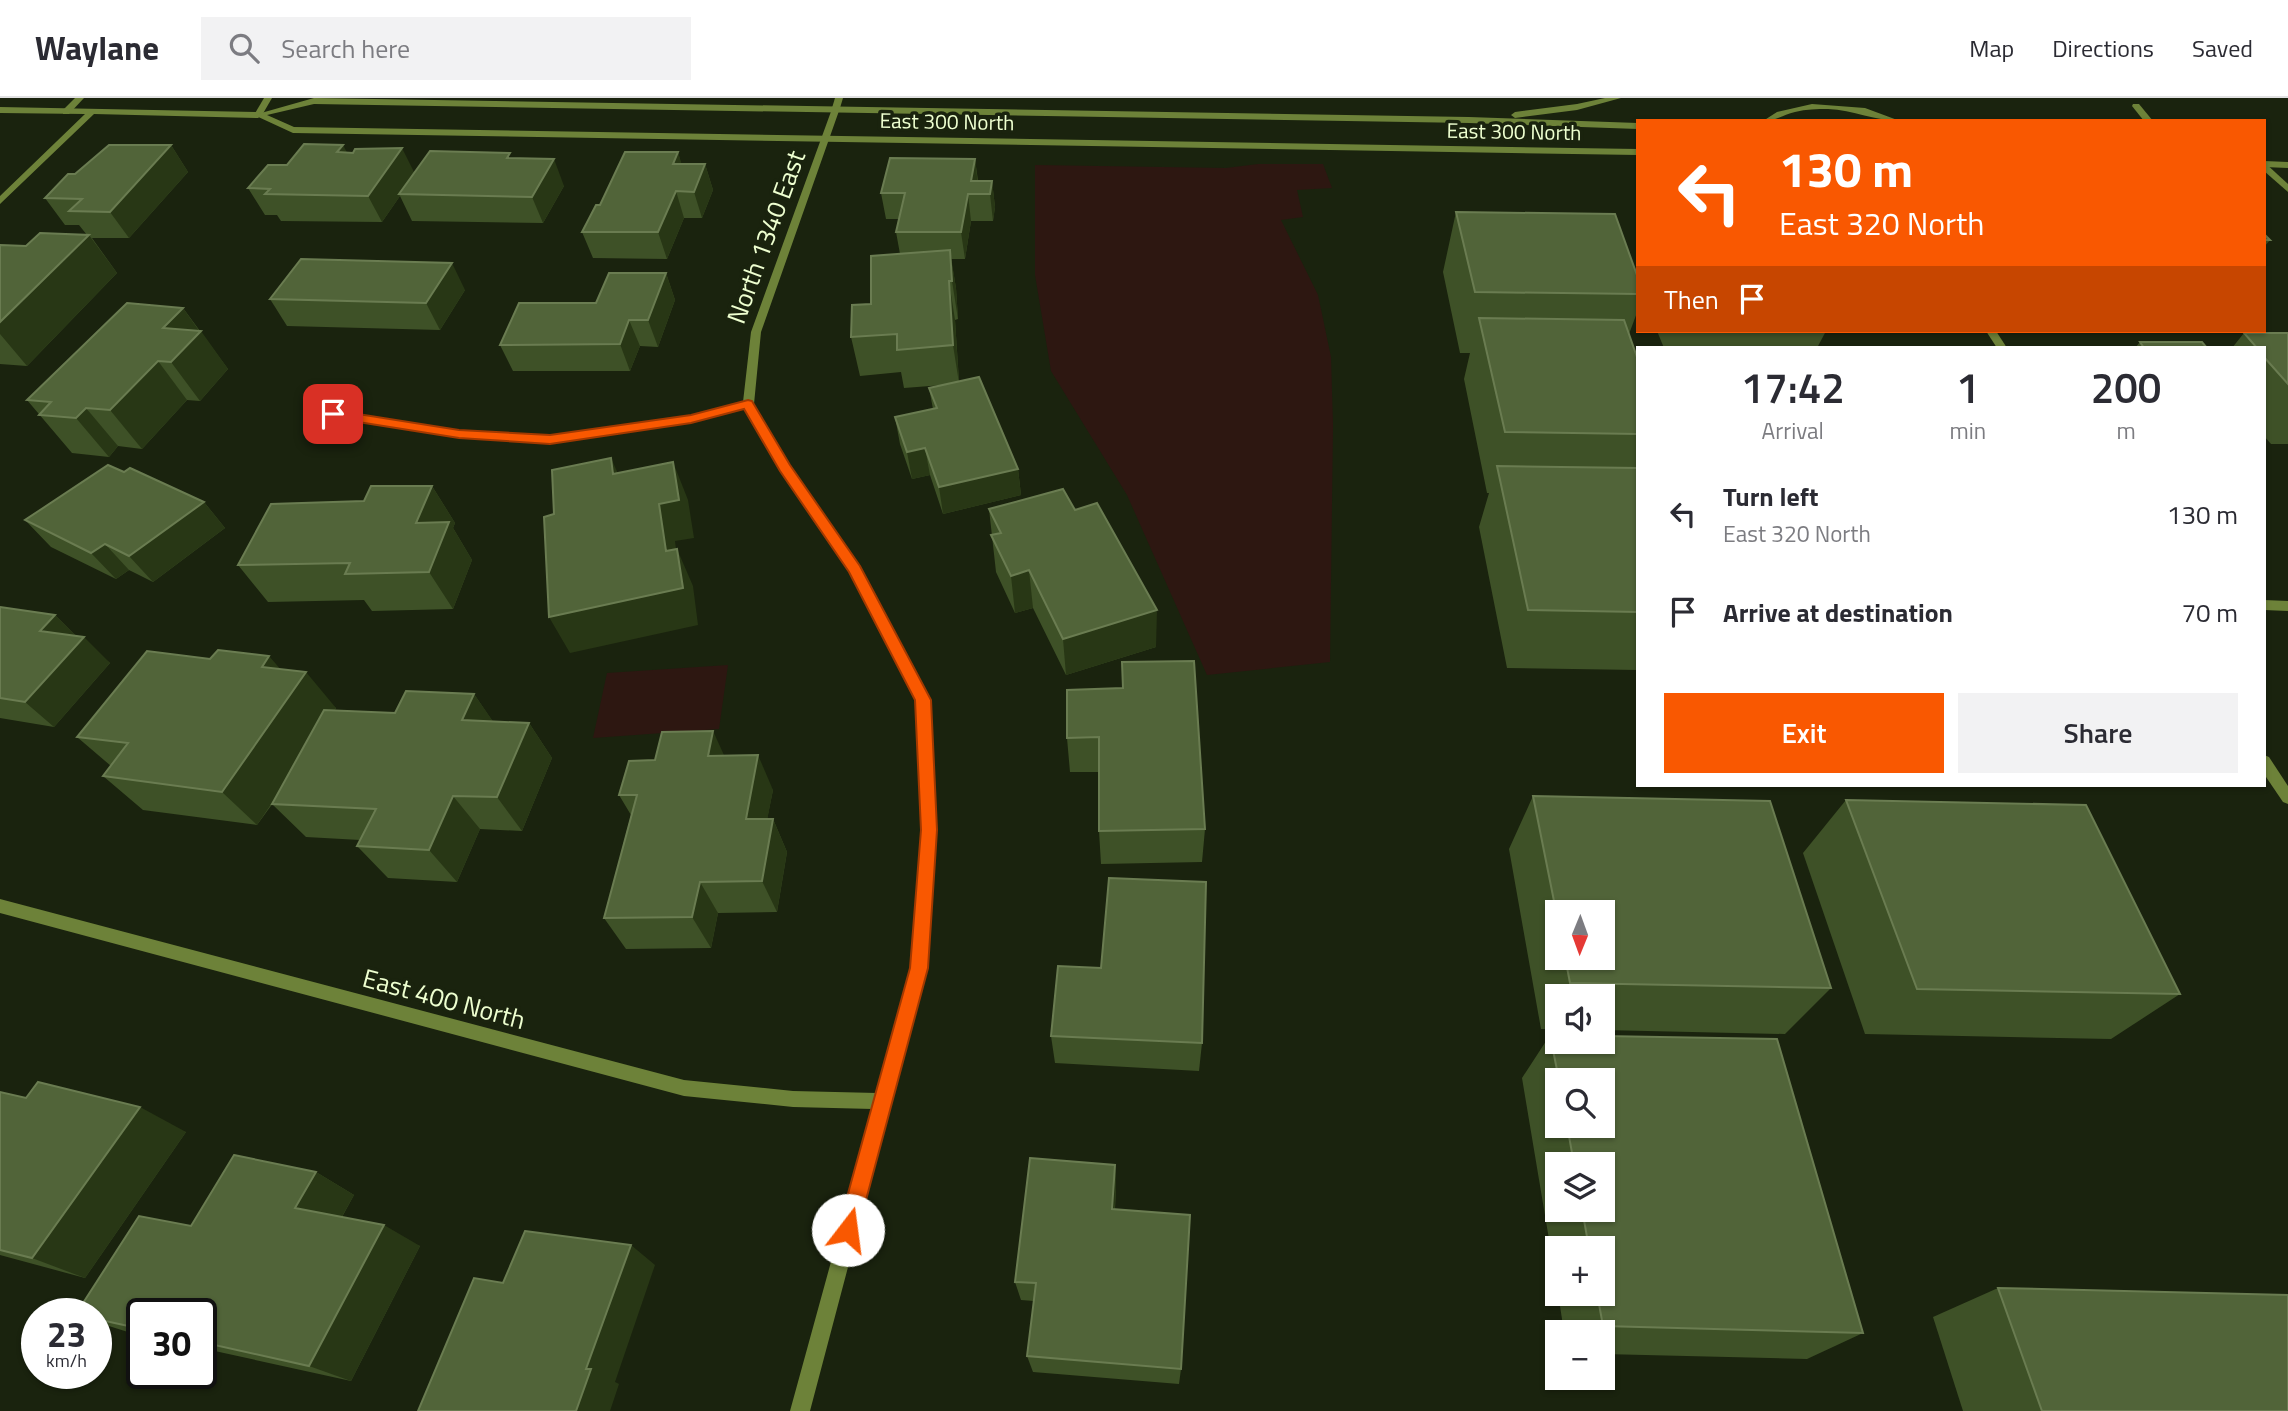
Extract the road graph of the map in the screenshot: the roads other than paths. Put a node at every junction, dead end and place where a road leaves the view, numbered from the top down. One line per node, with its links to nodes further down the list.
1 (80, 98): 9 (street)
2 (268, 98): 11 (street)
3 (1617, 98): 16 (street)
4 (1868, 98): 12 (street)
5 (1805, 102): 12 (street); 13 (street)
6 (838, 103): 11 (street, East 300 North); 16 (street, East 300 North); 18 (street, North 1340 East)
7 (2136, 106): 15 (street)
8 (0, 110): 9 (street, East 300 North)
9 (66, 112): 10 (street, East 300 North)
10 (92, 112): 11 (street, East 300 North); 24 (street)
11 (258, 115): 18 (street, East 300 North)
12 (1883, 115): 14 (street)
13 (1769, 119)
14 (1892, 119)
15 (2147, 119)
16 (1469, 120): 17 (street, East 300 North)
17 (1636, 126)
18 (828, 138): 19 (street, East 300 North); 25 (street, North 1340 East)
19 (1636, 152)
20 (2266, 165): 21 (street)
21 (2288, 165)
22 (2266, 167): 23 (street)
23 (2288, 190)
24 (0, 201)
25 (748, 404): 26 (street); 32 (street)
26 (333, 414)
27 (2266, 605): 28 (street)
28 (2288, 606)
29 (2266, 764): 30 (street)
30 (2288, 798)
31 (0, 906): 32 (street, East 400 North)
32 (882, 1101): 33 (street)
33 (800, 1411)

